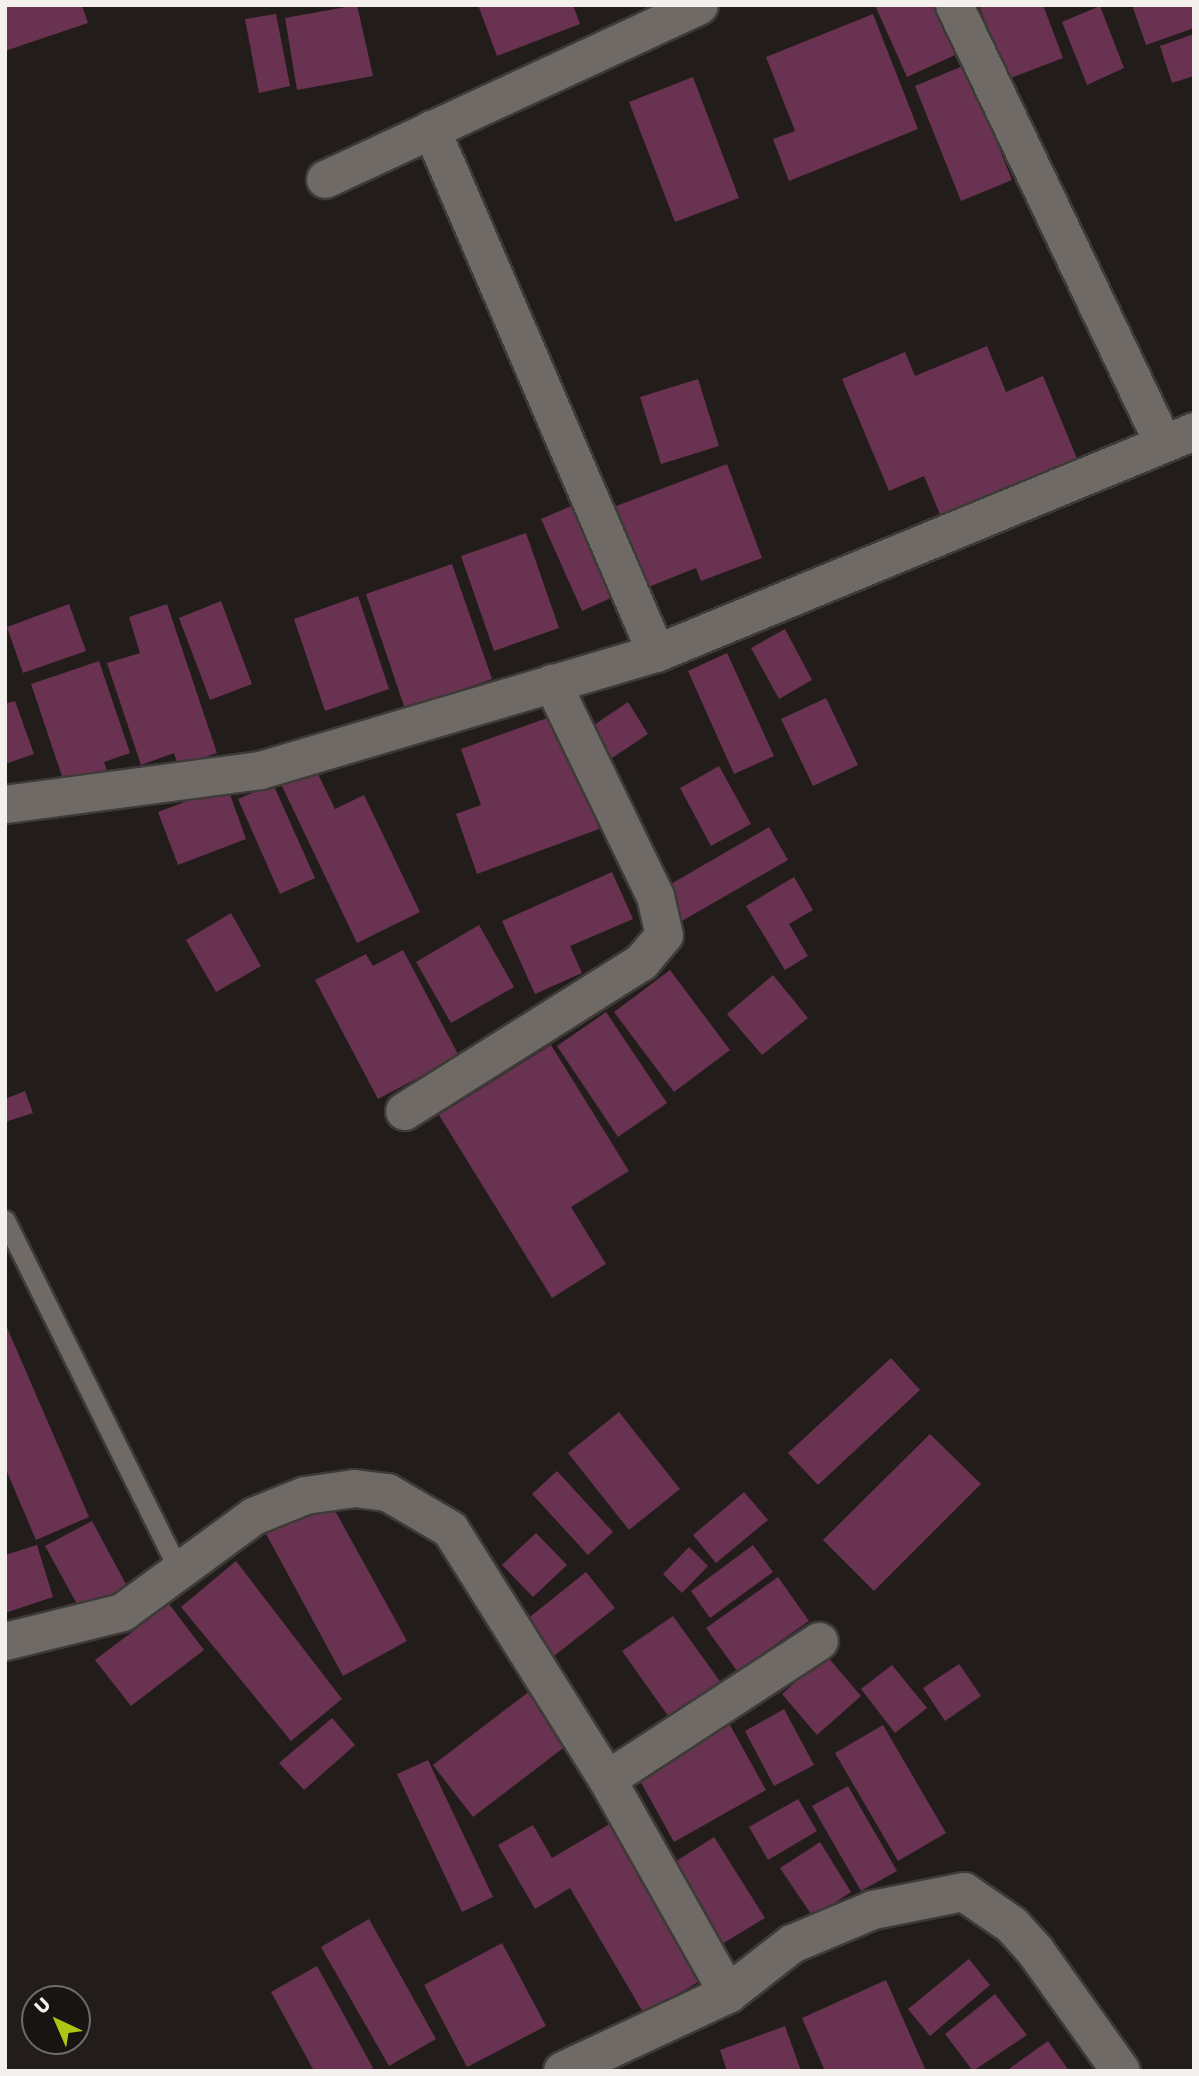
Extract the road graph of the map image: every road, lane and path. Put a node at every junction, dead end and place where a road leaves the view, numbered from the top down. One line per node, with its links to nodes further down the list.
1 (699, 5): 3 (street)
2 (954, 5): 5 (street)
3 (431, 129): 4 (street); 6 (street)
4 (324, 179)
5 (1178, 438): 6 (street)
6 (656, 653): 7 (street)
7 (552, 683): 8 (street); 9 (street)
8 (5, 804)
9 (404, 1111)
10 (5, 1220): 11 (lane)
11 (180, 1572): 12 (street); 14 (street)
12 (5, 1640)
13 (819, 1641): 14 (street)
14 (607, 1779): 15 (street)
15 (728, 1994): 16 (street); 17 (street)
16 (562, 2071)
17 (1121, 2071)

